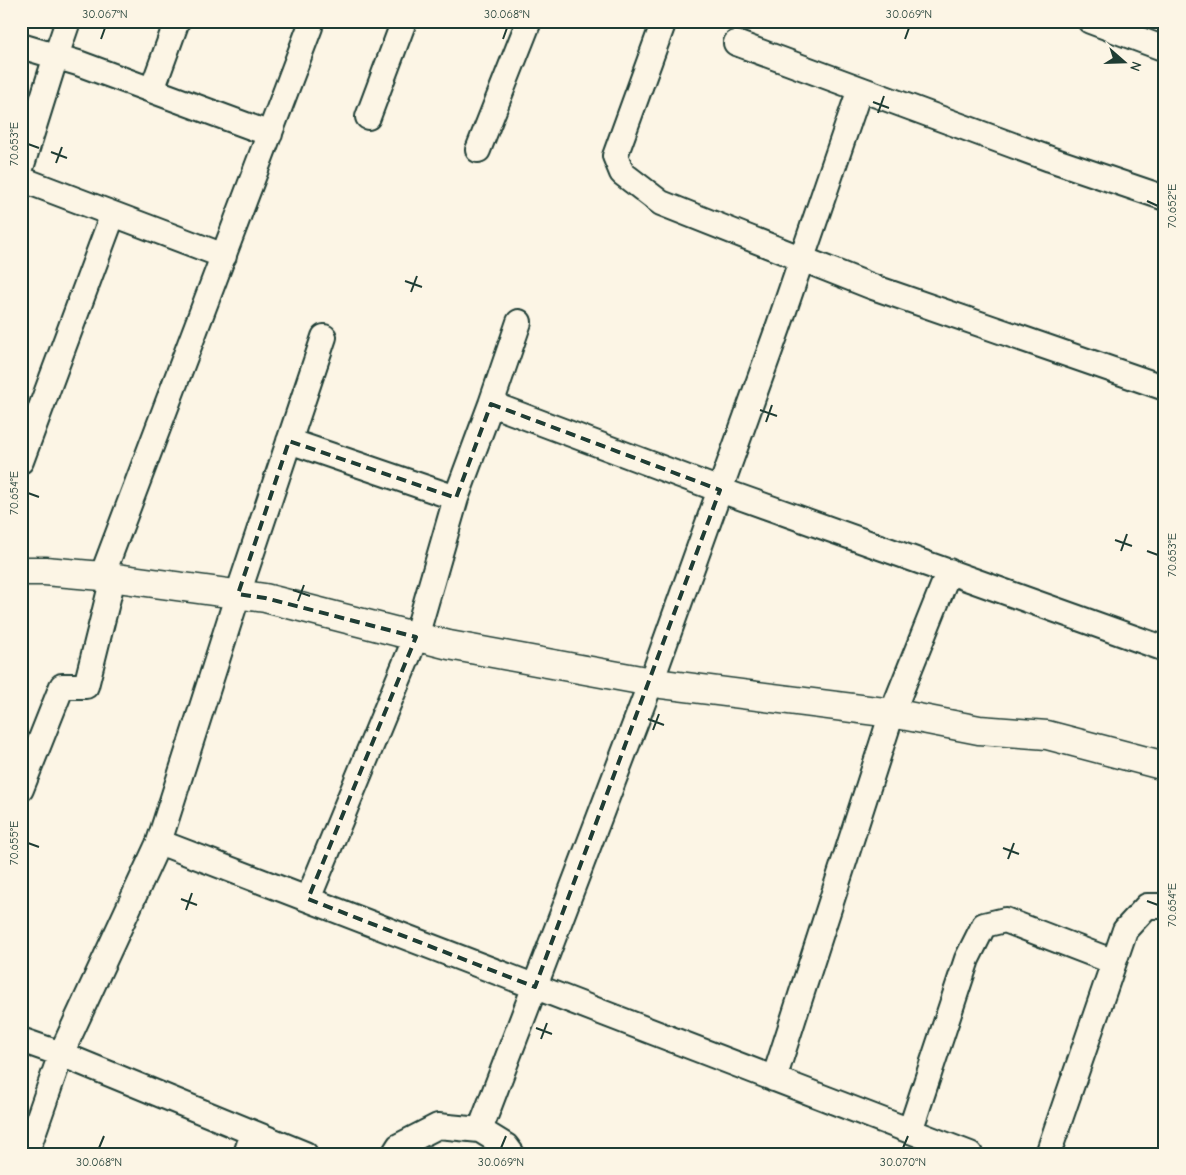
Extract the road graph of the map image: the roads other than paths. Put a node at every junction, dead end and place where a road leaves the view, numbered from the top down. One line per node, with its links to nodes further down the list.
1 (68, 21): 12 (street)
2 (177, 21): 14 (street)
3 (310, 21): 16 (street)
4 (404, 21): 15 (street)
5 (529, 21): 17 (street)
6 (664, 21): 23 (street)
7 (1090, 21): 8 (street)
8 (1139, 30): 11 (street)
9 (736, 43): 13 (street)
10 (21, 46): 12 (street)
11 (1165, 49)
12 (56, 56): 14 (street); 18 (street)
13 (860, 89): 20 (street); 23 (street)
14 (152, 90): 16 (street)
15 (368, 117)
16 (270, 134): 22 (street)
17 (478, 150)
18 (21, 168)
19 (21, 180): 21 (street)
20 (1165, 198)
21 (113, 214): 22 (street); 29 (street)
22 (224, 256): 34 (street)
23 (802, 258): 26 (street); 30 (street)
24 (519, 322): 27 (street)
25 (324, 337): 28 (street)
26 (1165, 388)
27 (490, 404): 30 (street); 31 (street)
28 (290, 441): 31 (street); 35 (street)
29 (21, 461)
30 (720, 490): 33 (street); 38 (street)
31 (456, 498): 36 (street)
32 (21, 571): 34 (street)
33 (949, 572): 37 (street); 39 (street)
34 (108, 577): 35 (street); 41 (street)
35 (238, 594): 36 (street); 42 (street)
36 (416, 637): 38 (street); 43 (street)
37 (1165, 649)
38 (651, 682): 39 (street); 46 (street)
39 (892, 713): 40 (street); 49 (street)
40 (1165, 766)
41 (21, 789)
42 (159, 842): 43 (street); 48 (street)
43 (308, 899): 46 (street)
44 (1165, 906): 45 (street)
45 (1114, 962): 51 (street); 58 (street)
46 (534, 987): 49 (street); 50 (street)
47 (21, 1040): 48 (street)
48 (61, 1054): 52 (street); 53 (street)
49 (774, 1078): 51 (street)
50 (480, 1130): 55 (street); 56 (street)
51 (910, 1131): 57 (street)
52 (250, 1144): 54 (street)
53 (26, 1154)
54 (305, 1154)
55 (394, 1154)
56 (512, 1154)
57 (970, 1154)
58 (1048, 1154)

